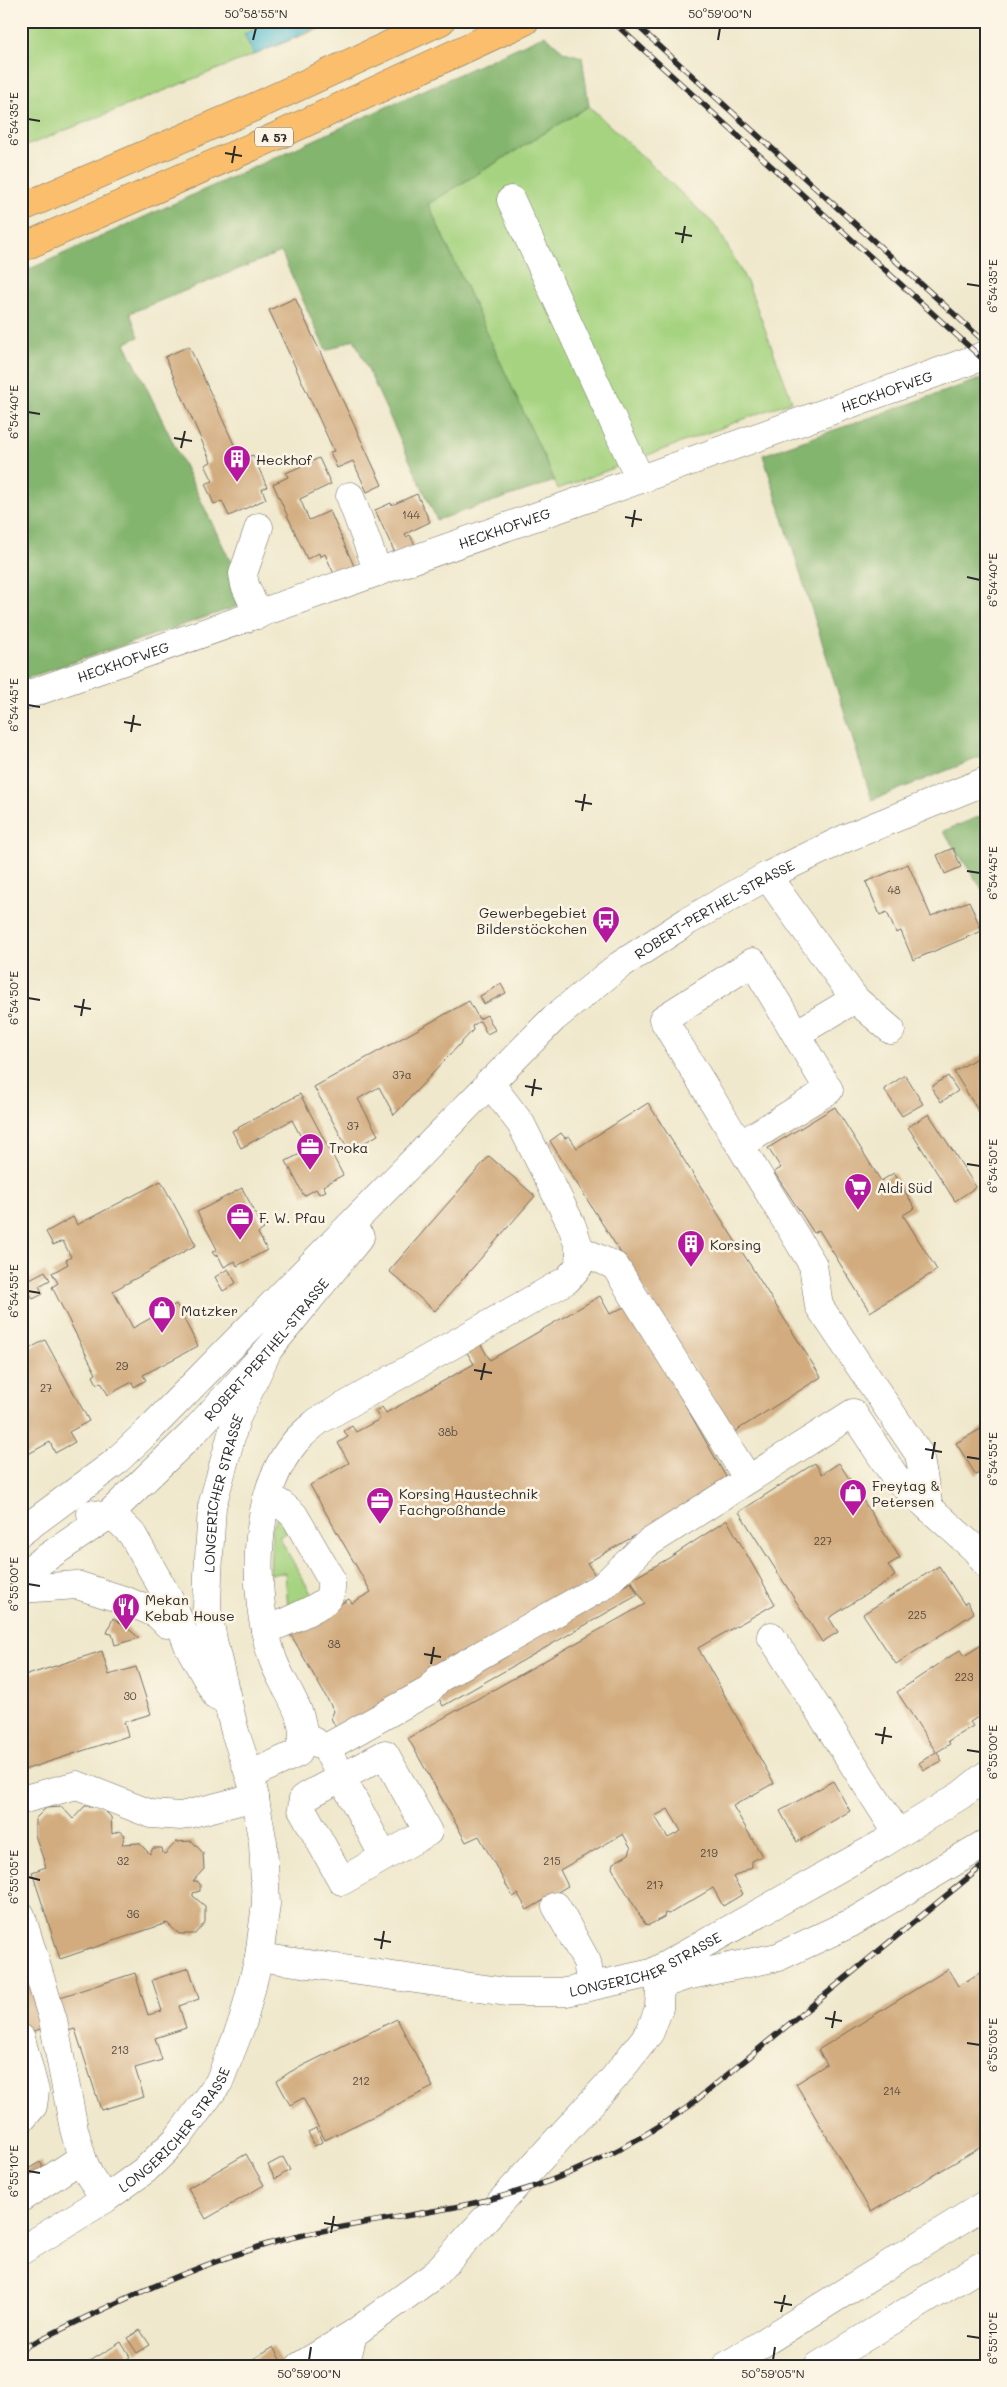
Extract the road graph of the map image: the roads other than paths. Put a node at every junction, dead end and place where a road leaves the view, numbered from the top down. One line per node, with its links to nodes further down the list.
1 (441, 21): 4 (highway, A 57)
2 (525, 21): 5 (highway, A 57)
3 (512, 200): 7 (street)
4 (21, 208)
5 (21, 248)
6 (986, 355): 7 (street, HECKHOFWEG)
7 (640, 479): 10 (street, HECKHOFWEG)
8 (350, 496): 10 (street)
9 (259, 527): 11 (street)
10 (378, 572): 11 (street, HECKHOFWEG)
11 (258, 615): 12 (street, HECKHOFWEG)
12 (21, 697)
13 (986, 781): 14 (street, ROBERT-PERTHEL-STRASSE)
14 (767, 876): 15 (street); 18 (street, ROBERT-PERTHEL-STRASSE)
15 (854, 999): 16 (street); 17 (street)
16 (891, 1030)
17 (796, 1034): 19 (street); 19 (street)
18 (484, 1087): 20 (street); 21 (street, ROBERT-PERTHEL-STRASSE); 22 (street, ROBERT-PERTHEL-STRASSE)
19 (740, 1144): 25 (street)
20 (580, 1250): 23 (street); 24 (street)
21 (268, 1350): 26 (street, ROBERT-PERTHEL-STRASSE); 35 (street, LONGERICHER STRASSE)
22 (113, 1464): 26 (street, LONGERICHER STRASSE); 27 (street, ROBERT-PERTHEL-STRASSE)
23 (748, 1480): 25 (street); 36 (street)
24 (269, 1497): 32 (street); 32 (street)
25 (928, 1508): 28 (street)
26 (106, 1517): 27 (street, LONGERICHER STRASSE); 29 (street, ROBERT-PERTHEL-STRASSE); 31 (street, LONGERICHER STRASSE); 34 (street, LONGERICHER STRASSE)
27 (31, 1525)
28 (986, 1564)
29 (21, 1575)
30 (21, 1589): 31 (street, LONGERICHER STRASSE)
31 (168, 1624): 34 (street, LONGERICHER STRASSE)
32 (265, 1630): 36 (street)
33 (771, 1636): 41 (street)
34 (188, 1645): 35 (street, LONGERICHER STRASSE)
35 (235, 1732): 39 (street, LONGERICHER STRASSE)
36 (314, 1742): 38 (street); 39 (street)
37 (986, 1774): 41 (street, LONGERICHER STRASSE)
38 (342, 1777): 43 (street); 43 (street); 43 (street)
39 (252, 1786): 40 (street); 46 (street, LONGERICHER STRASSE)
40 (22, 1800)
41 (898, 1834): 47 (street, LONGERICHER STRASSE)
42 (986, 1843): 47 (street)
43 (384, 1858)
44 (556, 1906): 48 (street)
45 (21, 1915): 51 (street)
46 (259, 1957): 48 (street, LONGERICHER STRASSE); 53 (street, LONGERICHER STRASSE)
47 (656, 1979): 48 (street, LONGERICHER STRASSE); 57 (street)
48 (591, 1986)
49 (21, 2038): 50 (street)
50 (21, 2120)
51 (82, 2158): 52 (street); 53 (street)
52 (21, 2198)
53 (105, 2199): 55 (street, LONGERICHER STRASSE)
54 (986, 2204): 60 (street)
55 (21, 2251)
56 (986, 2263): 61 (street)
57 (353, 2334): 58 (street); 59 (street)
58 (300, 2366)
59 (345, 2366)
60 (726, 2366)
61 (818, 2366)

